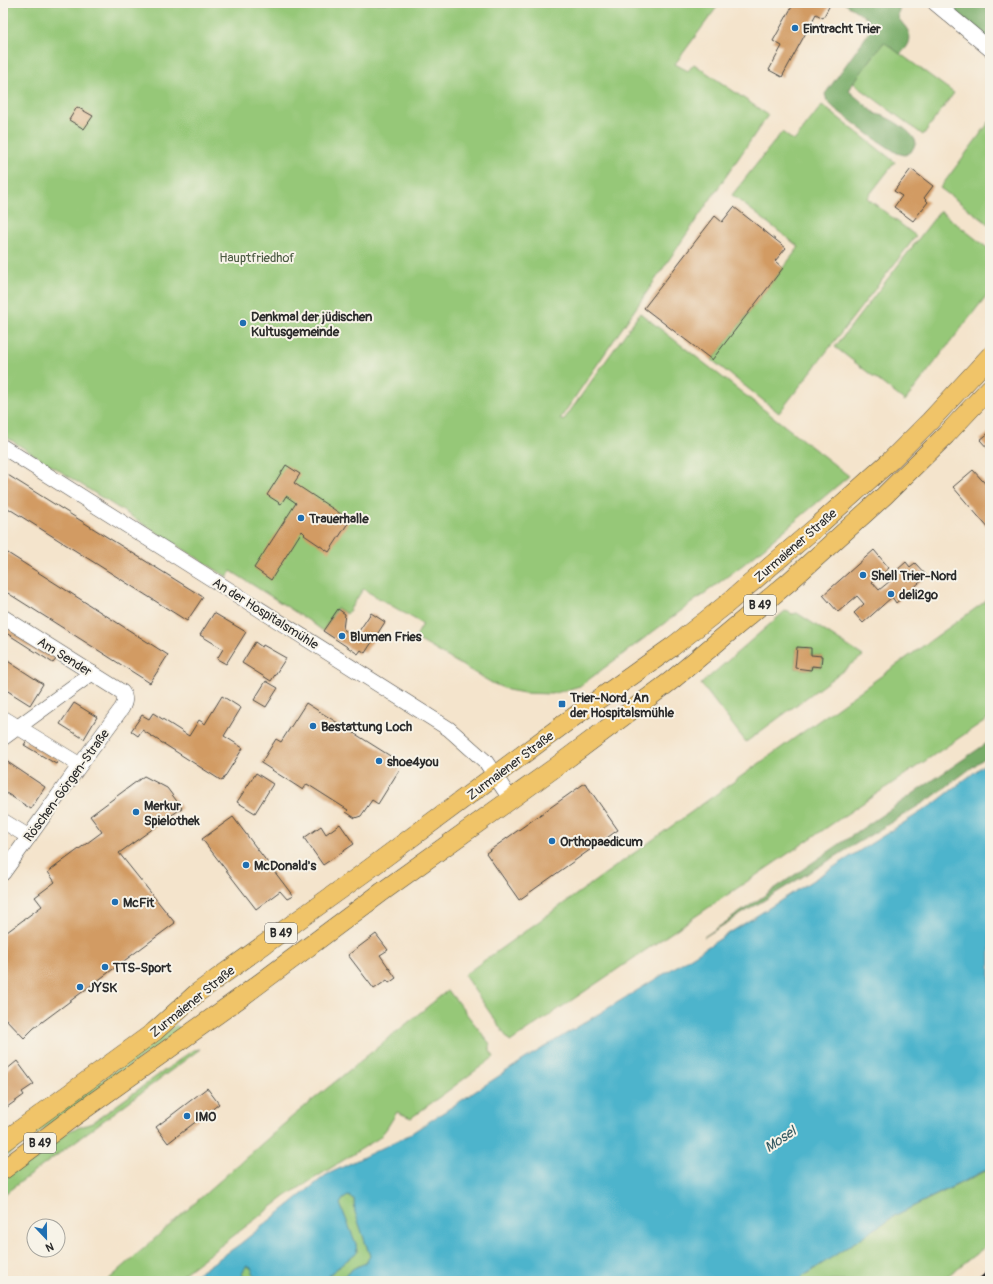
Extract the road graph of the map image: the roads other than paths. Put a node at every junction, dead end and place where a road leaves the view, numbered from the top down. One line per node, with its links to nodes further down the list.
1 (935, 3): 2 (street)
2 (990, 49)
3 (990, 356): 10 (main road, Zurmaiener Straße / B 49)
4 (990, 388): 13 (main road, Zurmaiener Straße / B 49)
5 (3, 447): 15 (street, An der Hospitalsmühle)
6 (3, 617): 7 (street, Am Sender)
7 (92, 673): 8 (street, Am Sender); 11 (street)
8 (124, 696): 14 (street, Röschen-Görgen-Straße)
9 (3, 718): 11 (street)
10 (568, 721): 13 (main road); 15 (main road, Zurmaiener Straße / B 49)
11 (18, 727): 12 (street); 14 (street)
12 (3, 738)
13 (585, 746): 16 (main road, Zurmaiener Straße / B 49)
14 (80, 765): 18 (street, Röschen-Görgen-Straße)
15 (495, 776): 16 (street, An der Hospitalsmühle); 20 (main road, Zurmaiener Straße / B 49)
16 (511, 800): 21 (main road, Zurmaiener Straße / B 49)
17 (3, 821): 18 (street)
18 (29, 837): 19 (street, Röschen-Görgen-Straße)
19 (3, 873)
20 (3, 1142)
21 (3, 1170)

